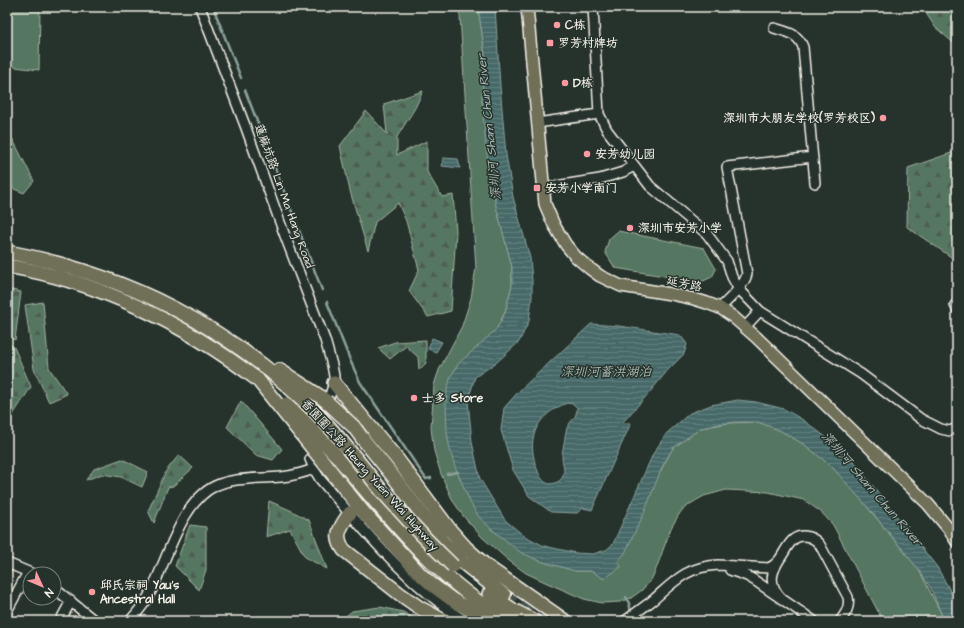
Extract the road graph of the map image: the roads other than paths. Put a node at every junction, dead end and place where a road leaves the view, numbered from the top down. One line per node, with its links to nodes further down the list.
1 (200, 7): 19 (street, 蓮麻坑路 Lin Ma Hang Road)
2 (527, 7): 6 (main road, 延芳路)
3 (593, 7): 5 (street)
4 (774, 28): 7 (street)
5 (599, 114): 6 (street); 8 (street)
6 (537, 123): 10 (main road, 延芳路)
7 (813, 157): 9 (street); 13 (street)
8 (634, 166): 10 (street); 13 (street)
9 (815, 183)
10 (543, 188): 14 (main road, 延芳路)
11 (7, 252): 17 (highway, 香園圍公路 Heung Yuen Wai Highway)
12 (7, 266): 18 (highway, 香園圍公路 Heung Yuen Wai Highway)
13 (738, 288): 14 (street); 15 (street)
14 (720, 308): 16 (main road, 延芳路)
15 (760, 311): 16 (street); 20 (street)
16 (745, 327): 24 (main road, 延芳路)
17 (239, 348): 31 (highway, bridge); 43 (highway, 香園圍公路 Heung Yuen Wai Highway, bridge)
18 (258, 380): 41 (highway, bridge); 42 (highway, 香園圍公路 Heung Yuen Wai Highway, bridge)
19 (332, 389): 44 (highway)
20 (957, 428)
21 (310, 459): 22 (street)
22 (314, 469): 23 (street); 38 (street)
23 (350, 513): 39 (highway); 40 (street)
24 (957, 542)
25 (778, 561): 27 (street); 32 (street); 47 (street)
26 (7, 563): 28 (street)
27 (718, 565): 32 (street); 45 (street)
28 (22, 570)
29 (22, 586): 34 (street)
30 (62, 594): 33 (street)
31 (504, 595)
32 (782, 599): 46 (street)
33 (71, 601): 35 (street); 36 (street)
34 (7, 611)
35 (85, 618): 37 (street)
36 (60, 621)
37 (95, 621)
38 (130, 621)
39 (444, 621)
40 (465, 621)
41 (488, 621)
42 (508, 621)
43 (534, 621)
44 (565, 621)
45 (625, 621)
46 (814, 621)
47 (840, 621)

